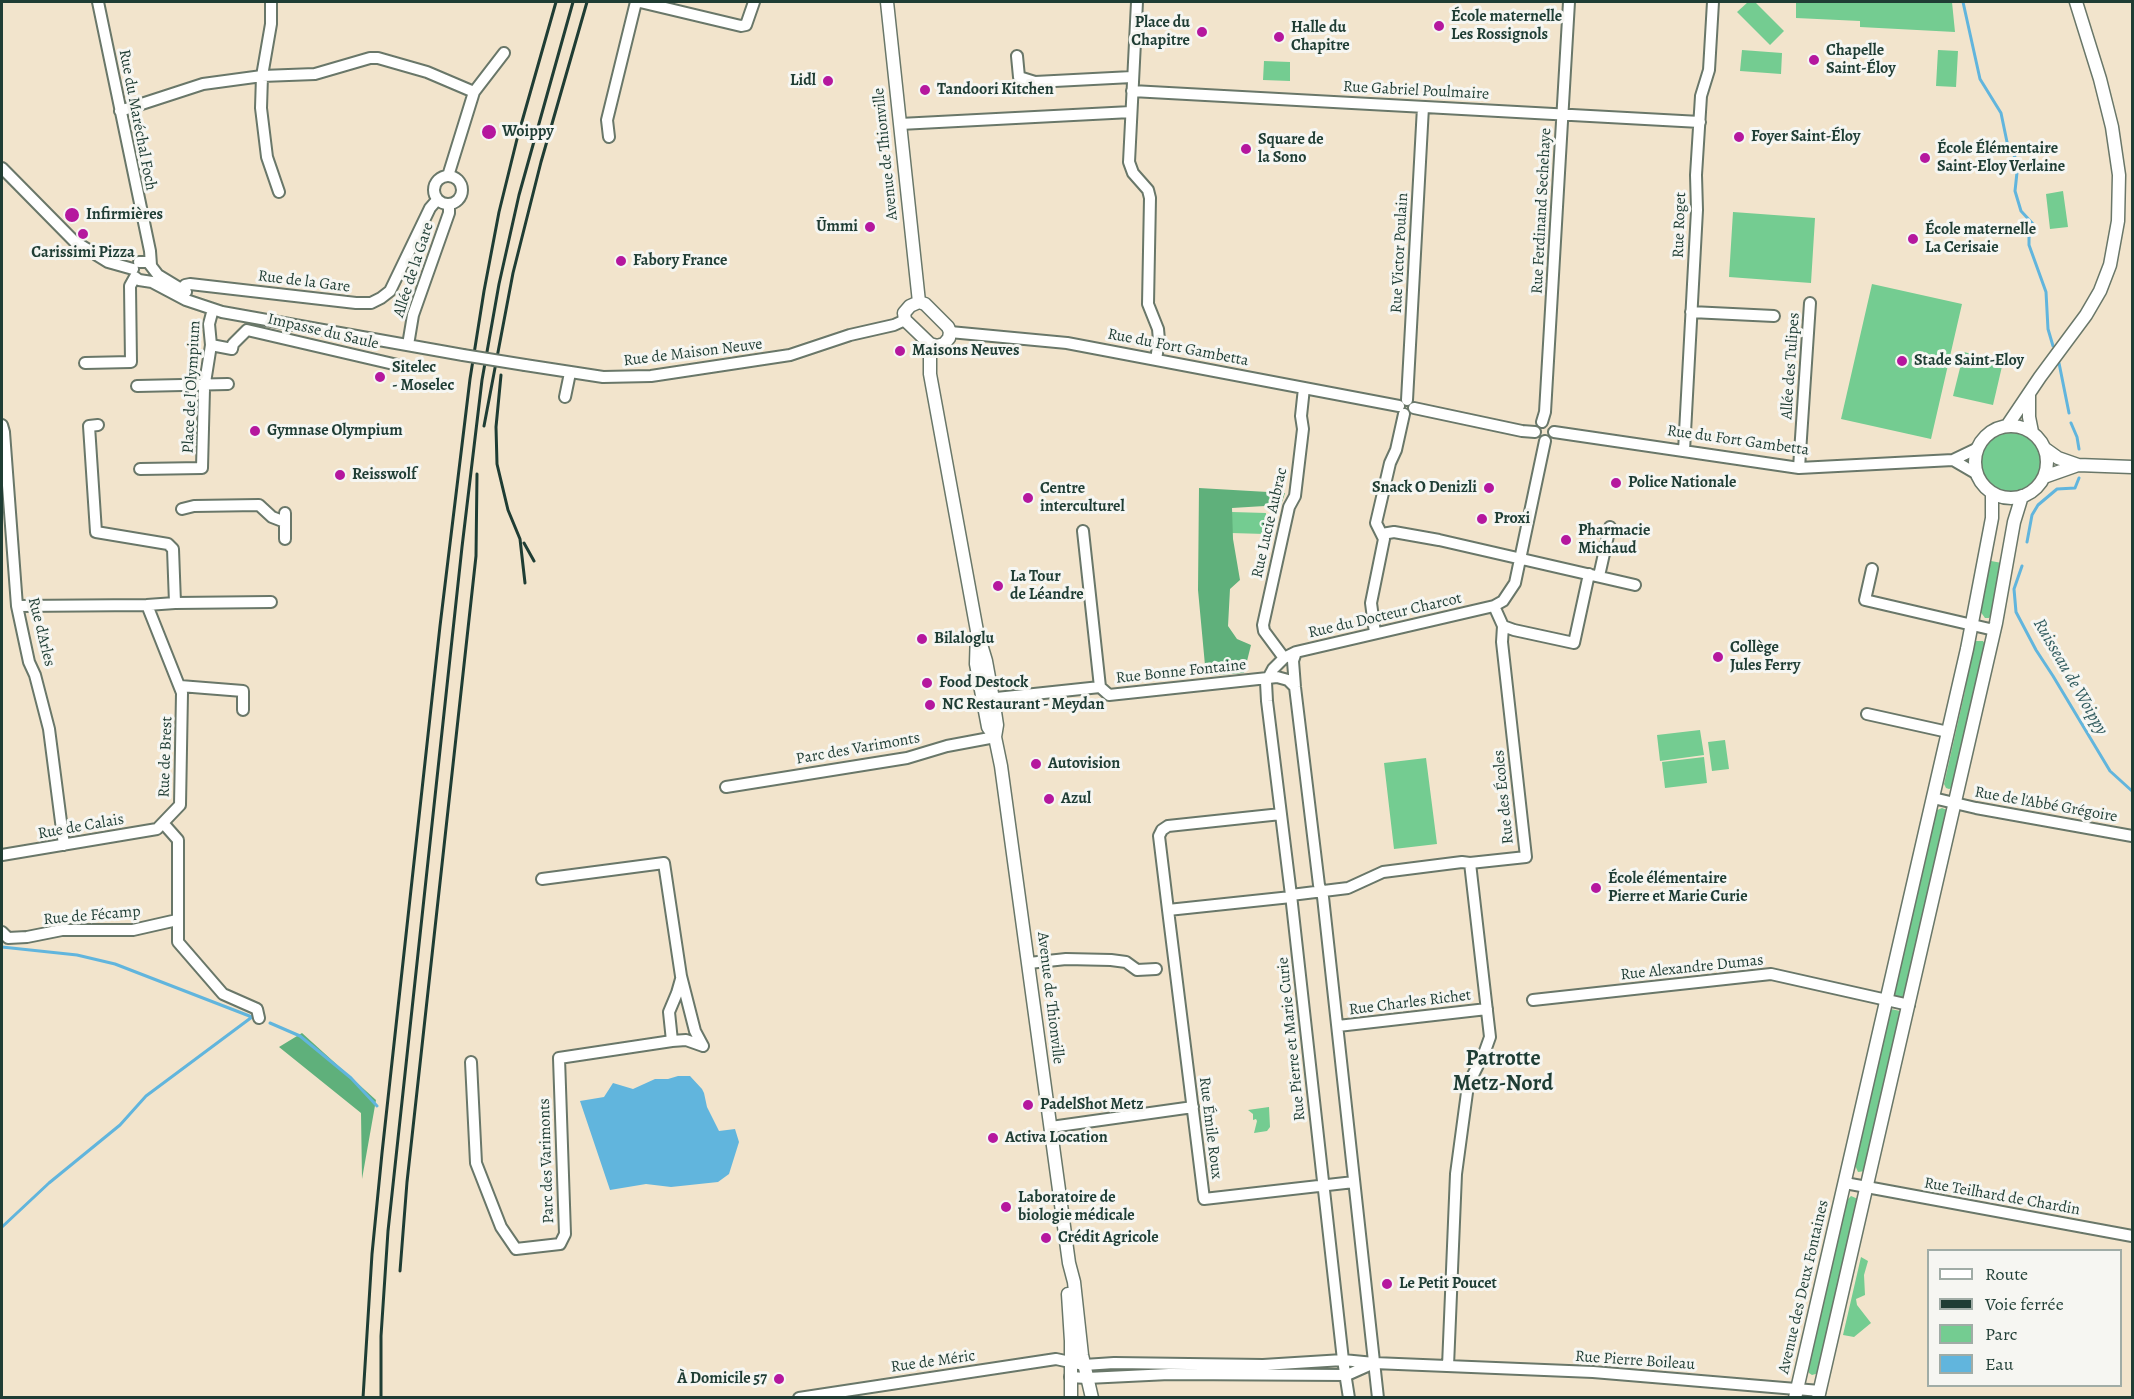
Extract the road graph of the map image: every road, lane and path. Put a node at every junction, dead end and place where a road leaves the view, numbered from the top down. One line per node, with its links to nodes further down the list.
1 (98, 2): 17 (street, Rue du Maréchal Foch)
2 (271, 2): 12 (street)
3 (638, 2): 4 (street); 22 (street)
4 (754, 2)
5 (886, 2): 21 (main road, Avenue de Thionville)
6 (1137, 2): 13 (street)
7 (1569, 2): 19 (street, Rue Ferdinand Sechehaye)
8 (1713, 2): 20 (street, Rue Roget)
9 (2076, 2): 51 (main road)
10 (504, 53): 15 (street)
11 (1017, 56): 13 (street)
12 (262, 76): 15 (street); 17 (street); 25 (street)
13 (1132, 77): 14 (street)
14 (1132, 91): 16 (street, Rue Gabriel Poulmaire); 18 (street)
15 (474, 92): 24 (street)
16 (1423, 107): 19 (street, Rue Gabriel Poulmaire); 53 (street, Rue Victor Poulain)
17 (120, 111): 28 (street, Rue du Maréchal Foch)
18 (1131, 112): 21 (street); 43 (street)
19 (1562, 114): 20 (street, Rue Gabriel Poulmaire); 54 (street, Rue Ferdinand Sechehaye)
20 (1700, 122): 36 (street, Rue Roget)
21 (900, 124): 32 (main road, Avenue de Thionville)
22 (609, 137)
23 (2, 168): 30 (street)
24 (448, 176): 26 (street); 27 (street)
25 (279, 192)
26 (437, 200): 27 (street); 31 (street, Rue de la Gare)
27 (449, 204): 42 (street, Allée de la Gare)
28 (147, 244): 29 (street, Rue du Maréchal Foch); 30 (street)
29 (152, 267): 30 (street); 30 (street); 31 (street)
30 (138, 272): 34 (street); 44 (street)
31 (182, 289): 34 (street)
32 (919, 302): 38 (main road); 39 (main road)
33 (1810, 303): 68 (street, Allée des Tulipes)
34 (199, 304): 35 (street)
35 (213, 309): 41 (street, Place de l'Olympium); 42 (street)
36 (1691, 312): 37 (street); 64 (street, Rue Roget)
37 (1774, 316)
38 (905, 320): 40 (main road); 46 (street, Rue de Maison Neuve)
39 (950, 332): 40 (main road); 43 (street, Rue du Fort Gambetta)
40 (930, 344): 98 (main road, Avenue de Thionville)
41 (211, 345): 45 (street, Impasse du Saule); 47 (street, Place de l'Olympium)
42 (408, 345): 46 (street, Rue de Maison Neuve, bridge)
43 (1156, 360): 50 (street, Rue du Fort Gambetta)
44 (85, 363)
45 (402, 366)
46 (570, 373): 52 (street)
47 (204, 384): 48 (street); 49 (street); 69 (street, Place de l'Olympium)
48 (228, 384)
49 (137, 386)
50 (1305, 388): 53 (street, Rue du Fort Gambetta); 93 (street, Rue Lucie Aubrac)
51 (2029, 395): 57 (main road); 60 (main road)
52 (565, 397)
53 (1406, 407): 58 (street, Rue du Fort Gambetta); 77 (street, Rue Victor Poulain)
54 (1542, 422): 58 (street); 59 (street)
55 (2, 425): 86 (street, Rue d'Arles)
56 (98, 425): 84 (street)
57 (2007, 426): 60 (main road); 62 (main road)
58 (1535, 432): 61 (street)
59 (1554, 432): 61 (street); 64 (street, Rue du Fort Gambetta)
60 (2032, 432): 63 (main road)
61 (1545, 441): 79 (street)
62 (1978, 448): 65 (street, Rue du Fort Gambetta); 70 (main road)
63 (2044, 448): 66 (main road); 71 (main road)
64 (1684, 451): 68 (street, Rue du Fort Gambetta)
65 (1953, 460): 68 (street, Rue du Fort Gambetta); 70 (street)
66 (2078, 465): 67 (main road); 71 (main road)
67 (2133, 467)
68 (1799, 468)
69 (140, 469)
70 (1977, 474): 72 (main road)
71 (2044, 477): 73 (main road)
72 (1992, 493): 73 (main road); 88 (main road, Avenue des Deux Fontaines)
73 (2022, 496): 90 (main road)
74 (182, 509): 78 (street)
75 (1610, 527): 81 (street)
76 (1083, 531): 96 (street)
77 (1382, 534): 79 (street); 91 (street, Rue Victor Poulain)
78 (285, 539)
79 (1520, 557): 81 (street); 87 (street)
80 (1872, 569): 88 (street)
81 (1594, 575): 82 (street); 89 (street)
82 (1635, 585)
83 (272, 602): 84 (street)
84 (175, 603): 85 (street)
85 (147, 605): 86 (street); 95 (street, Rue de Brest)
86 (17, 606): 109 (street, Rue d'Arles)
87 (1494, 606): 89 (street, Rue des Écoles); 91 (street, Rue du Docteur Charcot)
88 (1972, 625): 90 (street); 101 (main road, Avenue des Deux Fontaines)
89 (1503, 626): 111 (street, Rue des Écoles)
90 (1994, 630): 105 (main road)
91 (1375, 633): 92 (street, Rue du Docteur Charcot)
92 (1296, 652): 93 (street, Rue du Docteur Charcot); 97 (street)
93 (1284, 658): 94 (street)
94 (1268, 677): 96 (street, Rue Bonne Fontaine); 97 (street); 106 (street, Rue Pierre et Marie Curie)
95 (180, 686): 99 (street); 107 (street, Rue de Brest)
96 (1100, 687): 98 (street, Rue Bonne Fontaine)
97 (1295, 687): 113 (street)
98 (988, 699): 102 (main road, Avenue de Thionville)
99 (243, 710)
100 (1867, 714): 101 (street)
101 (1948, 732): 104 (main road, Avenue des Deux Fontaines)
102 (995, 737): 103 (street, Parc des Varimonts); 118 (main road, Avenue de Thionville)
103 (726, 788)
104 (1933, 798): 105 (street); 122 (main road, Avenue des Deux Fontaines)
105 (1955, 802): 108 (street, Rue de l'Abbé Grégoire); 123 (main road)
106 (1281, 814): 114 (street, Rue Pierre et Marie Curie); 115 (street, Rue Émile Roux)
107 (163, 823): 109 (street, Rue de Calais); 116 (street)
108 (2133, 836)
109 (64, 845): 110 (street, Rue de Calais)
110 (2, 855)
111 (1470, 863): 113 (street); 124 (street)
112 (542, 879): 120 (street, Parc des Varimonts)
113 (1321, 891): 114 (street); 126 (street)
114 (1291, 896): 115 (street); 133 (street, Rue Pierre et Marie Curie)
115 (1168, 910): 129 (street, Rue Émile Roux)
116 (177, 920): 117 (street, Rue de Fécamp); 125 (street)
117 (5, 935)
118 (1029, 963): 119 (street); 130 (main road, Avenue de Thionville)
119 (1156, 969)
120 (681, 976): 127 (street, Parc des Varimonts); 127 (street, Parc des Varimonts)
121 (1533, 1000): 122 (street, Rue Alexandre Dumas)
122 (1887, 1001): 123 (street); 132 (main road, Avenue des Deux Fontaines)
123 (1909, 1005): 134 (main road)
124 (1487, 1009): 126 (street, Rue Charles Richet); 141 (street)
125 (259, 1018)
126 (1338, 1026): 131 (street)
127 (672, 1041): 128 (street, Parc des Varimonts)
128 (471, 1062)
129 (1193, 1107): 130 (street); 133 (street, Rue Émile Roux)
130 (1051, 1127): 136 (main road, Avenue de Thionville)
131 (1354, 1182): 133 (street, Rue Émile Roux); 139 (street)
132 (1845, 1184): 134 (street, Avenue des Deux Fontaines); 145 (main road, Avenue des Deux Fontaines)
133 (1323, 1186): 137 (street, Rue Pierre et Marie Curie)
134 (1867, 1188): 135 (street, Rue Teilhard de Chardin); 146 (main road)
135 (2133, 1236)
136 (1069, 1263): 138 (main road, Avenue de Thionville); 140 (main road, Avenue de Thionville)
137 (1343, 1360): 139 (street, Rue Pierre Boileau); 140 (street, Rue Pierre Boileau); 142 (street, Rue Pierre et Marie Curie)
138 (1071, 1363): 140 (street, Rue de Méric); 143 (main road, Avenue de Thionville); 148 (street, Rue de Méric)
139 (1374, 1363): 141 (street, Rue Pierre Boileau); 142 (street, Rue Pierre Boileau); 151 (street)
140 (1084, 1365): 144 (main road, Avenue de Thionville)
141 (1448, 1366): 145 (street, Rue Pierre Boileau)
142 (1347, 1375): 144 (street, Rue Pierre Boileau); 150 (street, Rue Pierre et Marie Curie)
143 (1070, 1377): 144 (street, Rue Pierre Boileau); 149 (main road, Avenue de Thionville)
144 (1093, 1378): 147 (main road, Avenue de Thionville)
145 (1796, 1393): 146 (street, Rue Pierre Boileau)
146 (1819, 1394)
147 (1092, 1397)
148 (800, 1398)
149 (1071, 1398)
150 (1349, 1398)
151 (1378, 1398)

